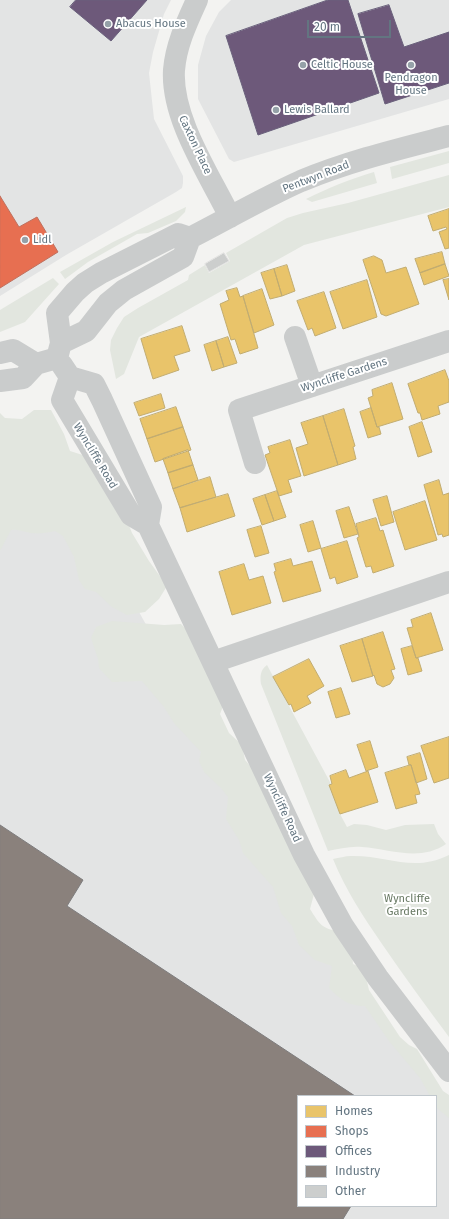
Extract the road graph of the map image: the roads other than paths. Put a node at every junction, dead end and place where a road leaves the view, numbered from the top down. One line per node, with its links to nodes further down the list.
1 (197, 0): 3 (street, Caxton Place)
2 (449, 136): 3 (street, Pentwyn Road)
3 (230, 217): 4 (street, Pentwyn Road)
4 (190, 238): 7 (street); 7 (street, Pentwyn Road)
5 (295, 336): 12 (street)
6 (449, 341): 12 (street, Wyncliffe Gardens)
7 (59, 350): 9 (street); 10 (street)
8 (0, 353): 9 (street)
9 (36, 364): 11 (street)
10 (70, 377): 14 (street, Wyncliffe Road); 14 (street)
11 (0, 381)
12 (312, 386): 13 (street, Wyncliffe Gardens)
13 (255, 463)
14 (148, 525): 16 (street, Wyncliffe Road)
15 (449, 582): 16 (street)
16 (213, 662): 17 (street, Wyncliffe Road)
17 (449, 1071)

